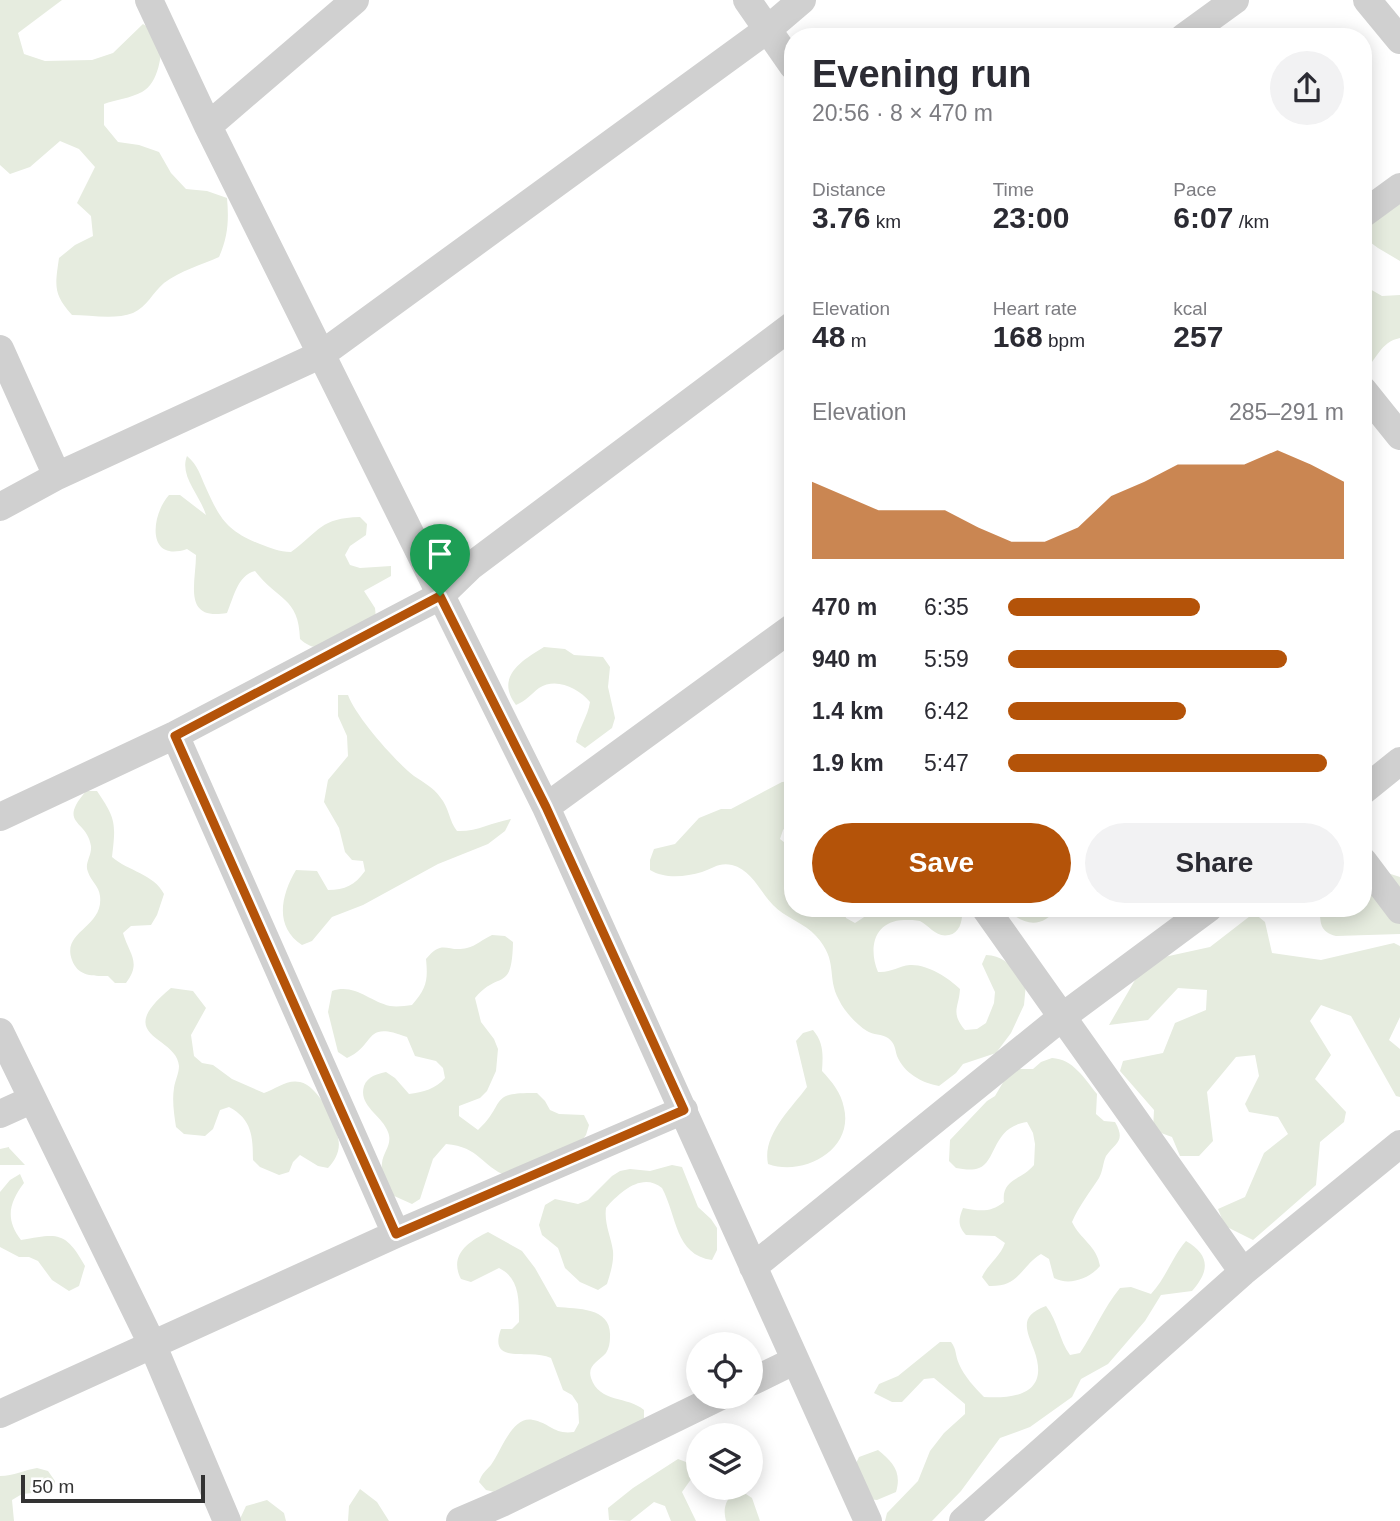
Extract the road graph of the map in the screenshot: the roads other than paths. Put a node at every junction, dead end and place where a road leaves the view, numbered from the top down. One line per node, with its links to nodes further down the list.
1 (149, 0): 11 (street)
2 (355, 0): 11 (street)
3 (747, 0): 8 (street)
4 (802, 0): 8 (street)
5 (1235, 0): 7 (street)
6 (1367, 0): 9 (street)
7 (1196, 28)
8 (768, 29): 10 (street); 16 (street)
9 (1400, 40)
10 (784, 53)
11 (208, 126): 16 (street)
12 (1400, 187): 13 (street)
13 (1372, 207)
14 (784, 332): 21 (street)
15 (0, 349): 19 (street)
16 (322, 354): 19 (street); 21 (street)
17 (1372, 401): 18 (street)
18 (1400, 436)
19 (57, 476): 20 (street)
20 (0, 507)
21 (440, 596): 23 (street); 26 (street)
22 (784, 636): 26 (street)
23 (175, 736): 27 (street); 38 (street)
24 (1400, 761): 25 (street)
25 (1372, 784)
26 (546, 807): 35 (street)
27 (0, 817)
28 (1372, 873): 29 (street)
29 (1400, 910)
30 (991, 917): 32 (street)
31 (1197, 917): 32 (street)
32 (1062, 1017): 39 (street); 40 (street)
33 (0, 1032): 34 (street)
34 (31, 1100): 36 (street); 41 (street)
35 (684, 1110): 38 (street); 39 (street)
36 (0, 1114)
37 (1400, 1144): 40 (street)
38 (396, 1234): 41 (street)
39 (753, 1267): 42 (street)
40 (1243, 1272): 50 (street)
41 (153, 1346): 45 (street); 47 (street)
42 (794, 1361): 43 (street); 49 (street)
43 (763, 1376)
44 (697, 1409): 46 (street)
45 (0, 1414)
46 (506, 1512): 48 (street)
47 (228, 1521)
48 (460, 1521)
49 (868, 1521)
50 (964, 1521)

